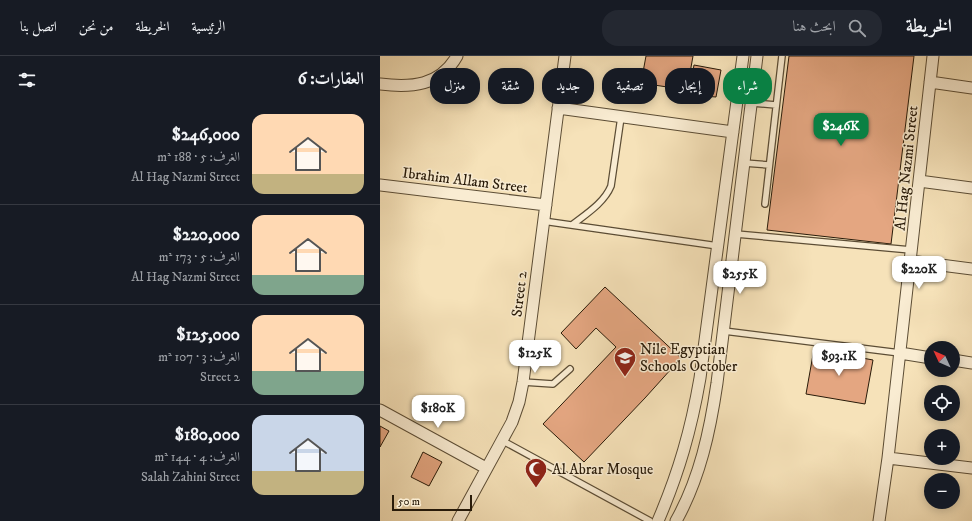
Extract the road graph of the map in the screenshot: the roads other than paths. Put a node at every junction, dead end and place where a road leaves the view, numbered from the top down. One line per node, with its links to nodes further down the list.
1 (457, 56): 9 (street)
2 (565, 56): 14 (street, Street 2)
3 (742, 56): 16 (street)
4 (757, 56): 7 (street)
5 (782, 56): 13 (lane)
6 (933, 56): 8 (street, Al Hag Nazmi Street)
7 (756, 68)
8 (930, 82): 10 (street); 19 (street, Al Hag Nazmi Street)
9 (380, 84)
10 (972, 88)
11 (752, 104): 17 (street)
12 (764, 104): 13 (lane)
13 (776, 105): 18 (lane)
14 (558, 108): 15 (street); 23 (street, Street 2)
15 (621, 117): 16 (street); 25 (lane)
16 (733, 132): 27 (street)
17 (744, 163): 18 (lane); 26 (street)
18 (769, 165): 22 (lane)
19 (919, 181): 21 (street); 28 (street, Al Hag Nazmi Street)
20 (380, 185): 23 (street, Ibrahim Allam Street)
21 (972, 188)
22 (765, 204)
23 (546, 205): 24 (street, Street 2)
24 (543, 221): 25 (lane); 38 (street, Street 2)
25 (572, 225): 27 (lane)
26 (736, 234): 28 (lane); 30 (street)
27 (718, 246): 29 (street)
28 (911, 255): 31 (street); 33 (street, Al Hag Nazmi Street)
29 (715, 266): 30 (street); 46 (street)
30 (732, 268): 32 (street)
31 (972, 269)
32 (724, 331): 33 (lane); 47 (street)
33 (900, 354): 34 (street); 41 (street, Al Hag Nazmi Street)
34 (924, 357)
35 (960, 361): 36 (street)
36 (972, 363)
37 (570, 369): 38 (lane)
38 (523, 382): 40 (street, Street 2)
39 (380, 410): 42 (street)
40 (503, 440): 42 (street, Street 2); 45 (lane)
41 (888, 458): 43 (street); 48 (street, Al Hag Nazmi Street)
42 (486, 468): 44 (street, Street 2)
43 (972, 468)
44 (461, 520)
45 (650, 521)
46 (658, 521)
47 (676, 521)
48 (879, 521)

